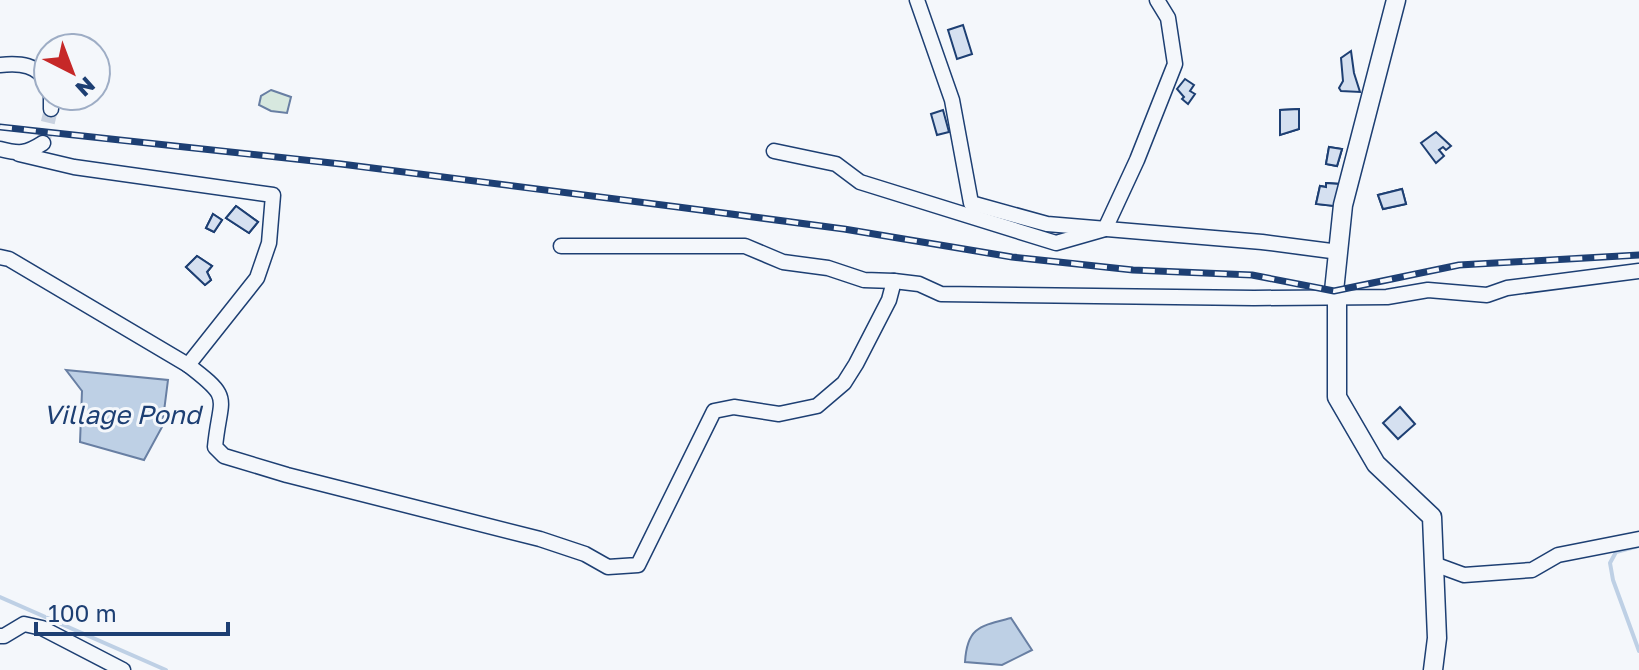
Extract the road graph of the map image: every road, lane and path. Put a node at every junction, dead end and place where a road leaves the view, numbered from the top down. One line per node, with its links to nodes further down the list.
1 (917, 0): 10 (street)
2 (1157, 0): 10 (street)
3 (1396, 0): 12 (main road)
4 (0, 65): 5 (street)
5 (32, 69)
6 (43, 143): 9 (street)
7 (0, 149): 9 (street)
8 (774, 151): 10 (street)
9 (19, 154): 17 (street)
10 (1105, 229): 12 (street)
11 (561, 246): 15 (street)
12 (1339, 252): 16 (main road)
13 (0, 257): 17 (street)
14 (1639, 271): 16 (street)
15 (894, 281): 16 (street); 17 (street)
16 (1337, 297): 19 (main road)
17 (188, 365)
18 (1639, 539): 19 (street)
19 (1434, 564): 22 (main road)
20 (0, 636): 21 (street)
21 (123, 670)
22 (1433, 670)

